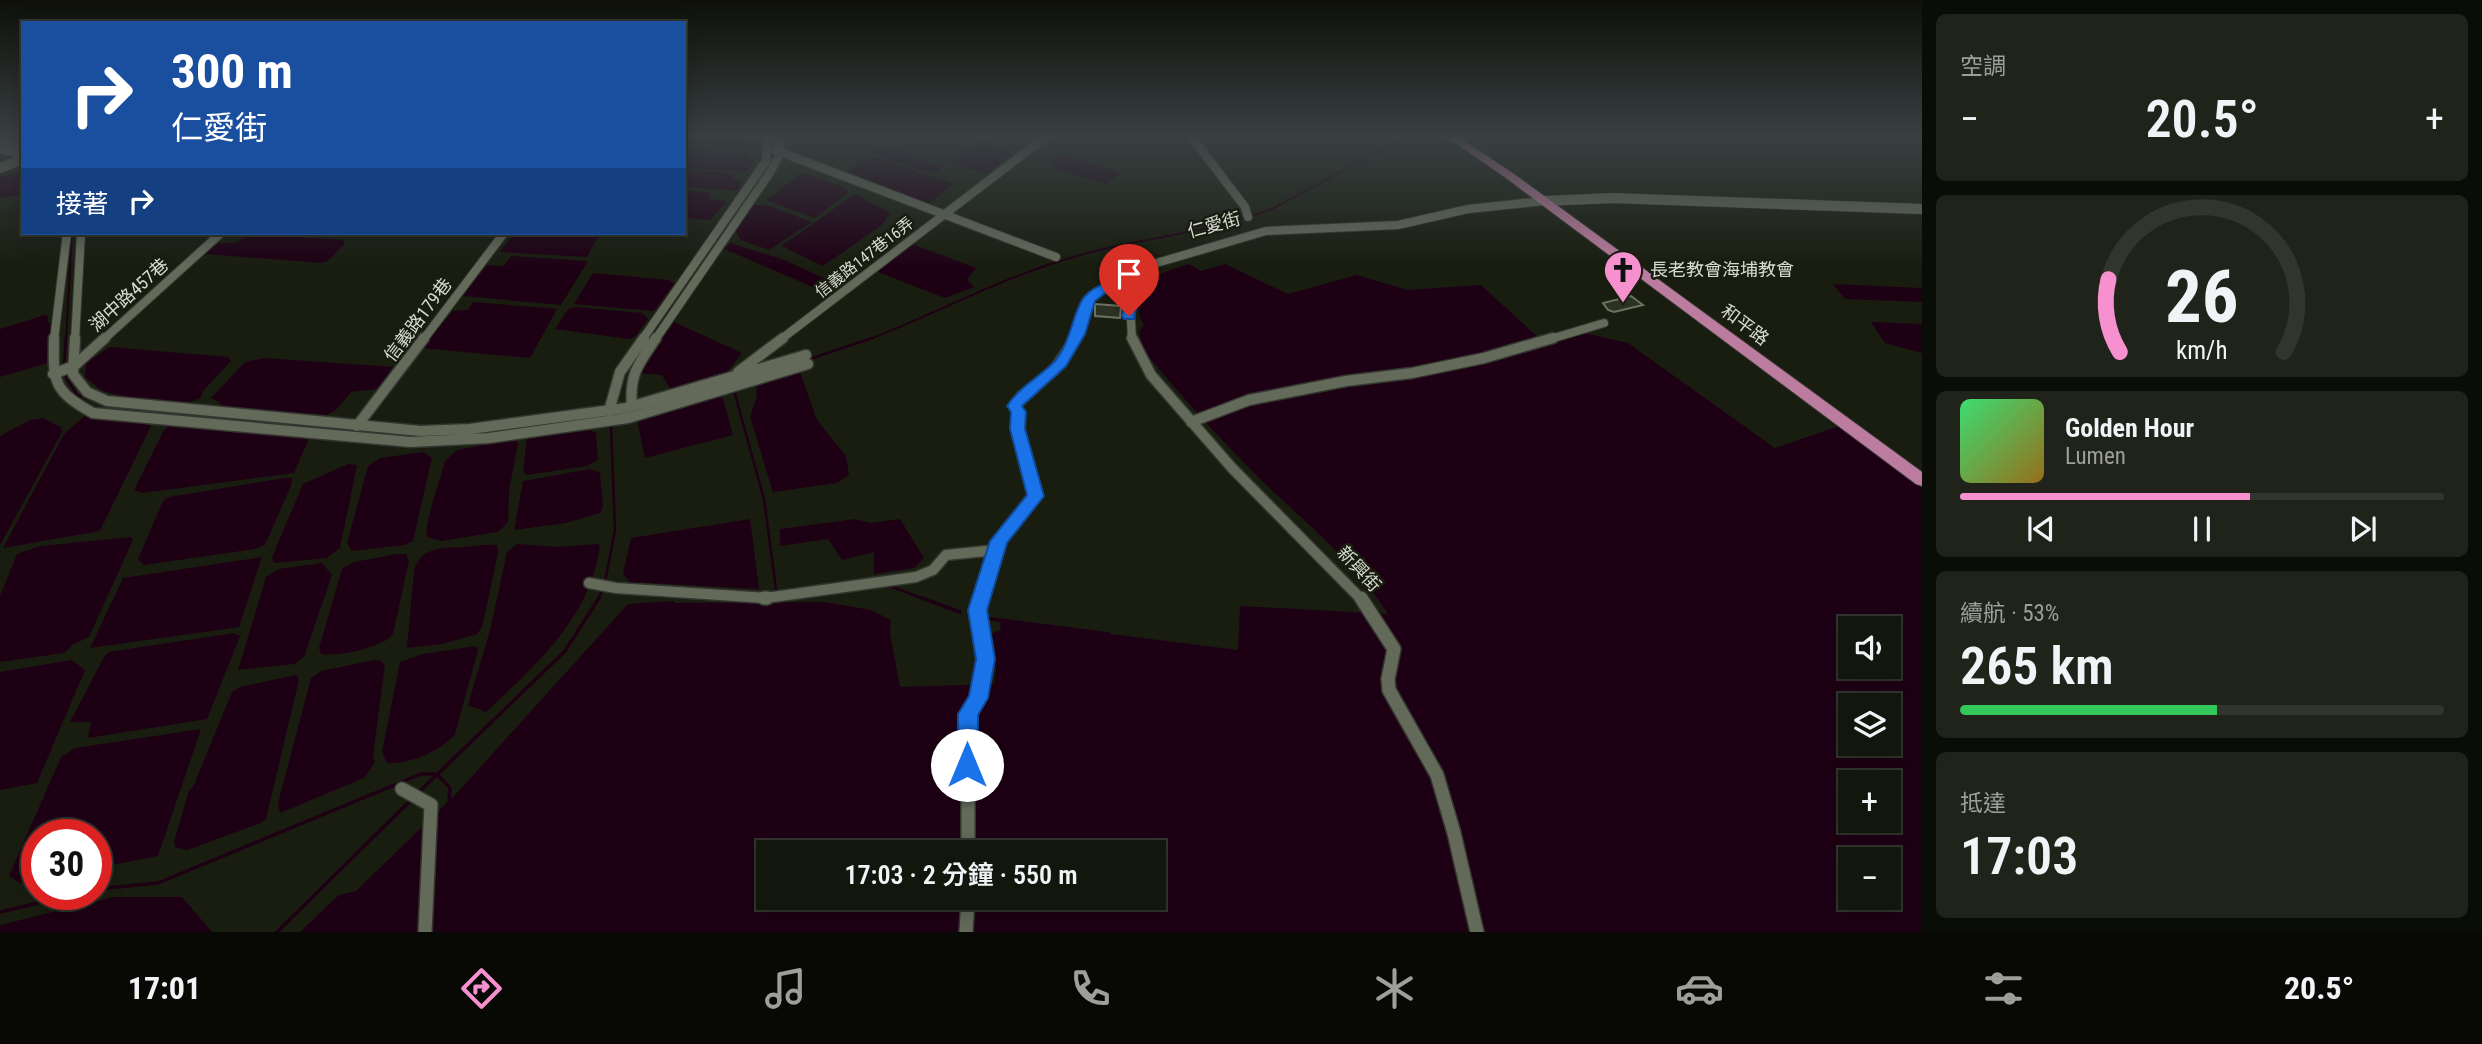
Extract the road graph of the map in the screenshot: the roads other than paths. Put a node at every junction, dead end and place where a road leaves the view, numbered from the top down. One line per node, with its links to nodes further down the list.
1 (754, 179): 22 (street)
2 (765, 179): 21 (street)
3 (855, 179): 9 (street)
4 (989, 179): 9 (street, 信義路147巷16弄)
5 (1224, 179): 10 (street)
6 (1513, 179): 7 (main road, 和平路)
7 (1544, 201): 8 (street); 16 (street, 仁愛街); 25 (main road, 和平路)
8 (1922, 209)
9 (944, 213): 15 (street); 20 (street, 信義路147巷16弄)
10 (1248, 217)
11 (68, 235): 19 (street)
12 (82, 235): 18 (street)
13 (219, 235): 18 (street, 湖中路457巷)
14 (502, 235): 24 (street, 信義路179巷)
15 (1056, 257)
16 (1135, 278): 23 (street, 新興街); 26 (street, 仁愛街)
17 (1604, 323): 23 (street)
18 (74, 366): 19 (street, 湖中路457巷); 24 (street)
19 (53, 374): 22 (street)
20 (732, 377): 21 (street); 22 (street)
21 (629, 407): 22 (street)
22 (613, 414): 24 (street)
23 (1191, 422): 33 (street, 新興街)
24 (357, 426)
25 (1922, 480)
26 (996, 550): 27 (street); 29 (street, 仁愛街)
27 (596, 584)
28 (402, 789): 31 (street)
29 (968, 840)
30 (967, 910): 32 (street)
31 (425, 932)
32 (966, 932)
33 (1477, 932)

